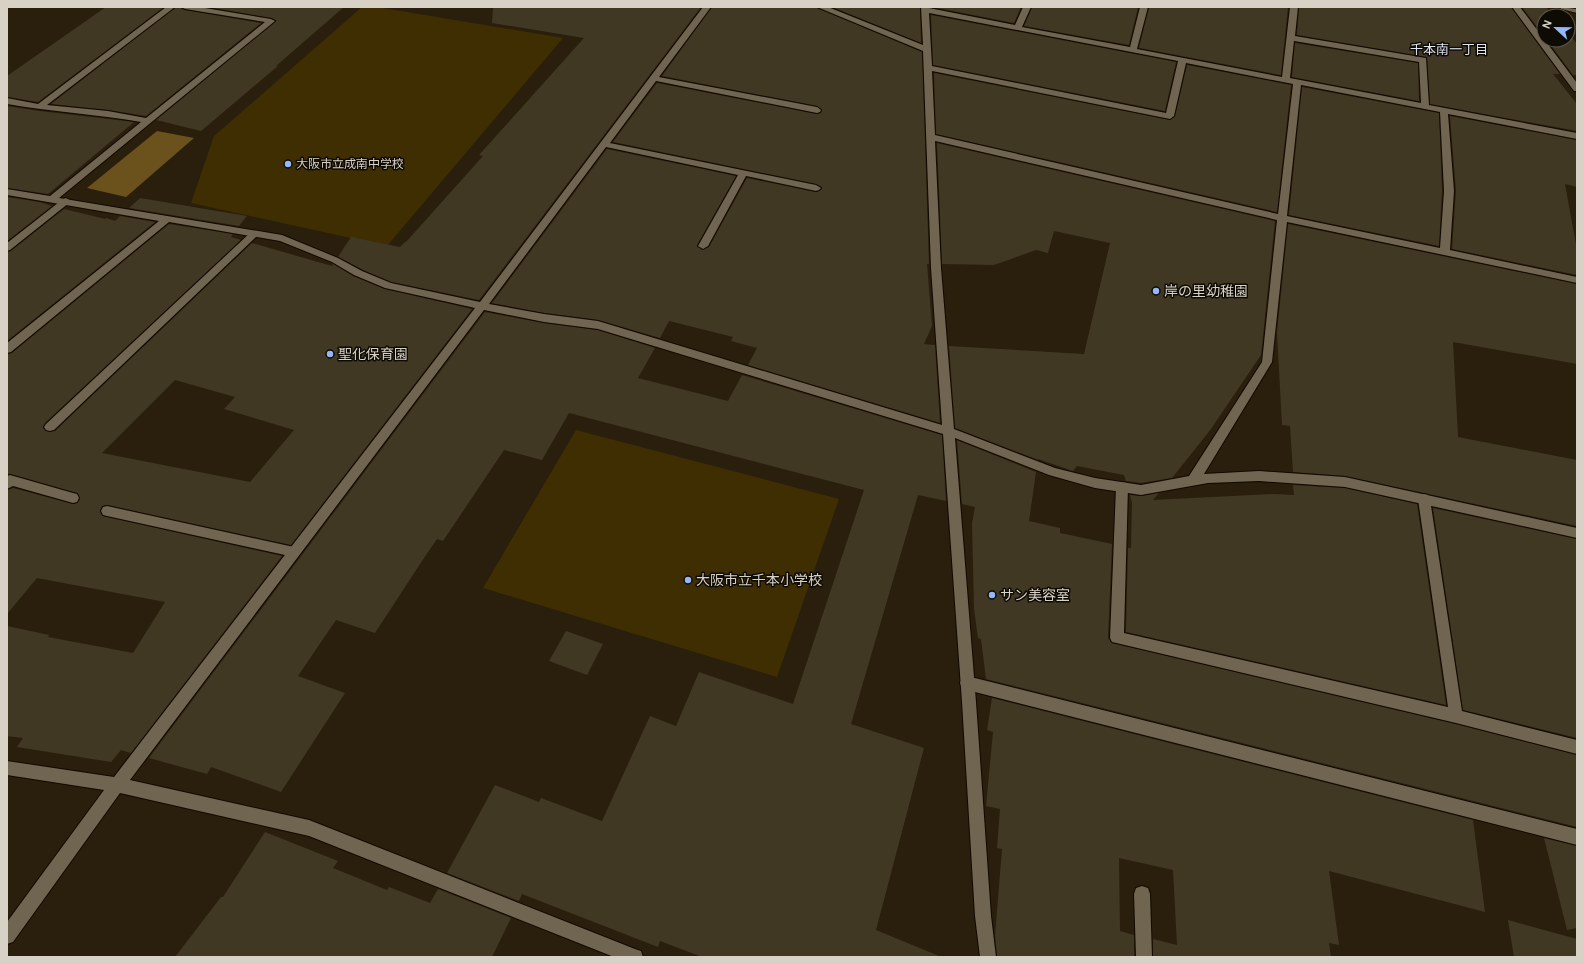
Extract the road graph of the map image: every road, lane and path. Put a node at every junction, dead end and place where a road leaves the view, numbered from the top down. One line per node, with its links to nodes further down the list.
1 (171, 7): 21 (street)
2 (185, 7): 25 (street)
3 (707, 7): 16 (street)
4 (821, 7): 12 (street)
5 (1026, 7): 10 (street)
6 (1144, 7): 13 (street)
7 (1294, 7): 11 (street)
8 (1516, 7): 19 (street)
9 (925, 9): 10 (street); 12 (street)
10 (1018, 28): 13 (street)
11 (1290, 38): 17 (street); 22 (street)
12 (926, 48): 15 (street)
13 (1132, 50): 14 (street)
14 (1184, 60): 15 (street); 17 (street)
15 (928, 68): 27 (street)
16 (654, 78): 23 (street); 28 (street)
17 (1286, 79): 18 (street)
18 (1297, 82): 22 (street); 34 (street)
19 (1577, 89)
20 (7, 101): 21 (street)
21 (39, 107): 25 (street)
22 (1425, 107): 24 (street)
23 (817, 110)
24 (1444, 110): 26 (street); 39 (street)
25 (147, 121): 32 (street)
26 (1577, 136)
27 (930, 137): 34 (street); 44 (street)
28 (604, 144): 29 (street); 41 (street)
29 (743, 173): 30 (street); 37 (street)
30 (816, 188)
31 (7, 192): 32 (street)
32 (52, 199): 33 (street)
33 (66, 201): 35 (street); 38 (street)
34 (1283, 218): 39 (street); 45 (street)
35 (167, 219): 36 (street); 42 (street)
36 (254, 234): 41 (street); 43 (street)
37 (703, 246)
38 (7, 248)
39 (1445, 252): 40 (street)
40 (1577, 280)
41 (482, 306): 44 (street); 52 (street)
42 (7, 349)
43 (50, 427)
44 (948, 432): 47 (street); 53 (street)
45 (1193, 481): 47 (street); 49 (street)
46 (7, 484): 48 (street)
47 (1122, 487): 54 (street)
48 (73, 498)
49 (1424, 499): 51 (street); 54 (street)
50 (107, 511): 52 (street)
51 (1577, 533)
52 (294, 552): 57 (street)
53 (967, 683): 58 (street); 62 (street)
54 (1456, 716): 55 (street)
55 (1577, 747)
56 (7, 768): 57 (street)
57 (117, 785): 60 (street); 61 (street)
58 (1577, 837)
59 (1142, 894): 63 (street)
60 (7, 936)
61 (635, 957)
62 (988, 957)
63 (1144, 957)

